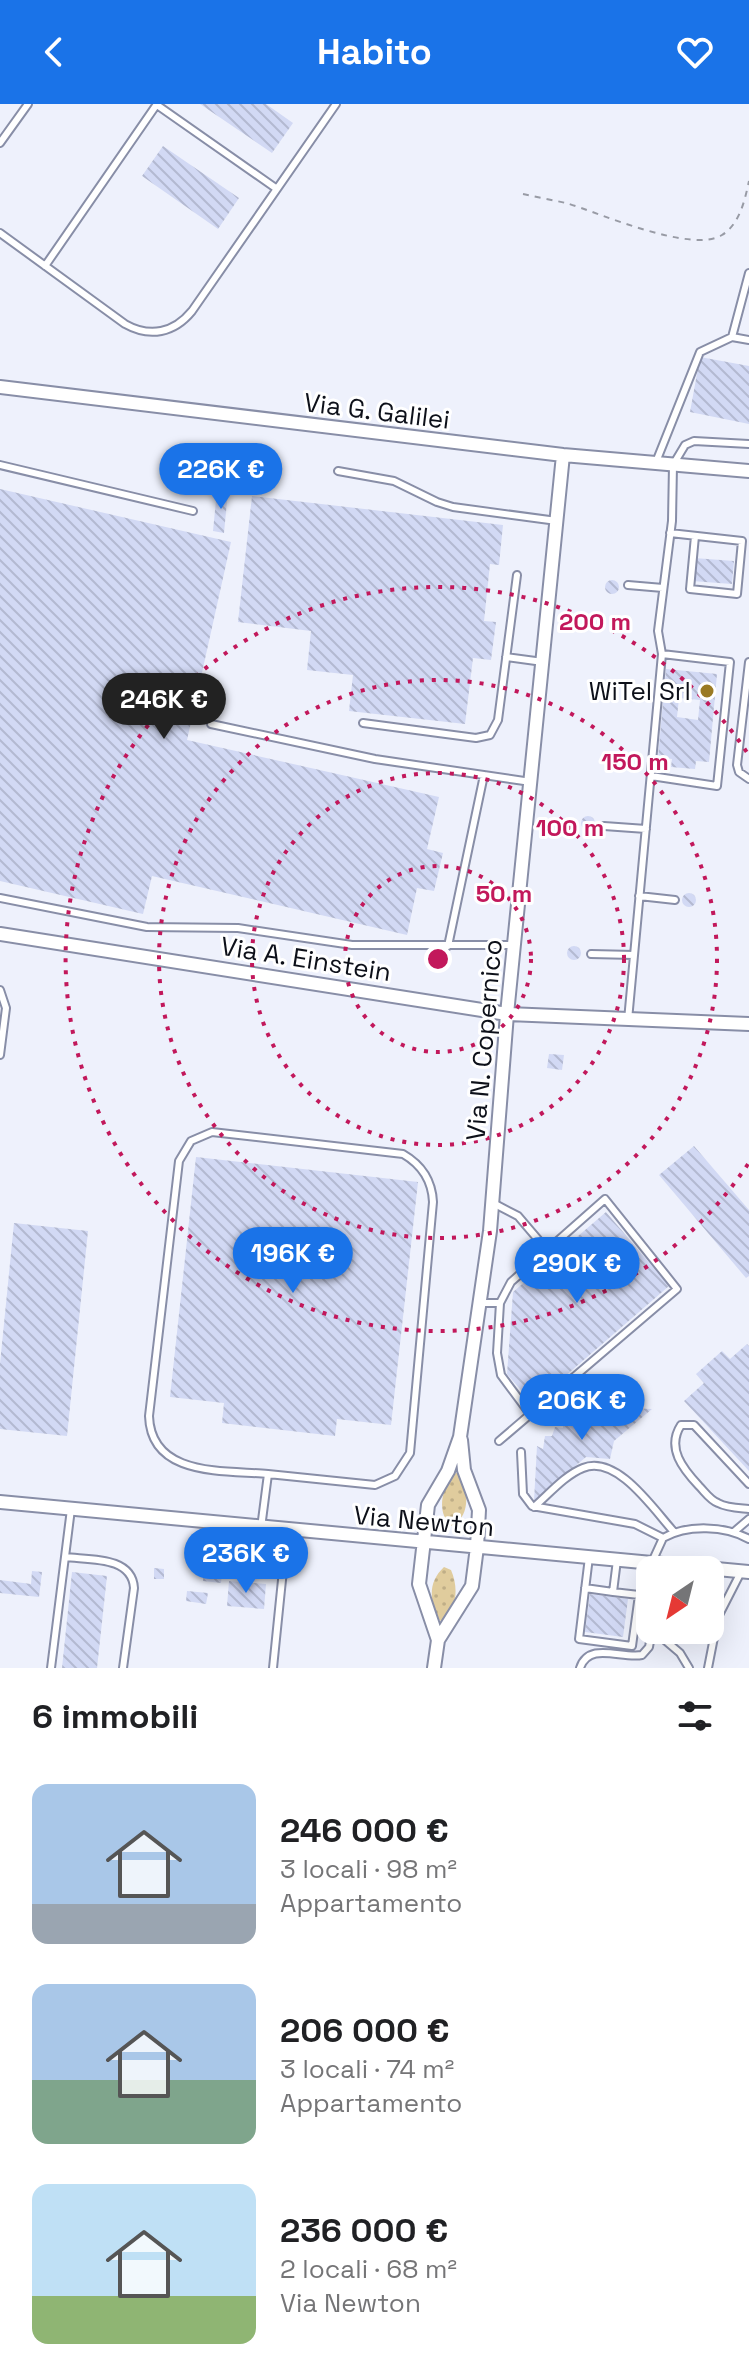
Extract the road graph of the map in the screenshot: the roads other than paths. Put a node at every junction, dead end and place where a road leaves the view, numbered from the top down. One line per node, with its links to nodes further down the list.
1 (28, 104): 4 (lane)
2 (157, 104): 5 (lane); 7 (lane)
3 (336, 104): 5 (lane)
4 (0, 143)
5 (277, 189): 7 (lane)
6 (0, 233): 7 (lane)
7 (45, 266)
8 (749, 273): 9 (lane)
9 (732, 337): 10 (lane); 14 (lane)
10 (749, 340)
11 (0, 387): 13 (street, Via G. Galilei)
12 (749, 444): 16 (lane)
13 (563, 455): 14 (street, Via G. Galilei); 20 (street, Via N. Copernico)
14 (656, 463): 16 (street, Via G. Galilei)
15 (0, 465): 19 (lane)
16 (673, 465): 18 (street, Via G. Galilei); 21 (lane)
17 (338, 471): 20 (lane)
18 (749, 471)
19 (193, 511)
20 (557, 521): 28 (street, Via N. Copernico)
21 (670, 533): 22 (lane); 25 (lane)
22 (695, 536): 22 (lane)
23 (517, 575): 27 (lane)
24 (628, 585): 25 (lane)
25 (663, 588): 26 (lane)
26 (662, 654): 33 (lane); 33 (lane)
27 (506, 657): 28 (lane); 30 (lane)
28 (543, 662): 35 (street, Via N. Copernico)
29 (749, 662): 34 (lane)
30 (363, 723)
31 (211, 724): 32 (lane)
32 (484, 775): 35 (lane); 43 (lane)
33 (651, 776): 37 (lane)
34 (749, 779)
35 (531, 782): 42 (street, Via N. Copernico)
36 (604, 826): 37 (lane)
37 (646, 829): 38 (lane)
38 (639, 896): 40 (lane); 45 (lane)
39 (0, 898): 43 (lane)
40 (675, 900)
41 (0, 934): 47 (street, Via A. Einstein)
42 (514, 945): 43 (lane); 47 (street, Via N. Copernico)
43 (448, 946)
44 (591, 954): 45 (lane)
45 (634, 955): 48 (lane)
46 (0, 990): 50 (lane)
47 (507, 1014): 48 (street, Via A. Einstein); 51 (street, Via N. Copernico)
48 (628, 1020): 49 (street, Via A. Einstein)
49 (749, 1024)
50 (0, 1055)
51 (492, 1203): 52 (lane); 53 (street, Via N. Copernico)
52 (547, 1250): 54 (lane); 55 (lane)
53 (480, 1303): 54 (lane); 56 (street, Via N. Copernico)
54 (500, 1303): 55 (lane)
55 (530, 1414): 57 (lane)
56 (460, 1437): 72 (street); 73 (street)
57 (499, 1441)
58 (521, 1452): 62 (lane)
59 (268, 1474): 59 (lane); 66 (lane)
60 (749, 1484): 64 (lane)
61 (0, 1502): 63 (street, Via Newton)
62 (534, 1507): 69 (lane); 70 (lane)
63 (71, 1509): 66 (street, Via Newton); 75 (lane)
64 (749, 1509)
65 (749, 1519): 68 (lane)
66 (261, 1528): 67 (street, Via Newton)
67 (287, 1531): 72 (street, Via Newton); 88 (lane)
68 (735, 1531): 69 (lane); 71 (lane)
69 (674, 1532): 70 (lane)
70 (663, 1538): 74 (lane)
71 (749, 1539)
72 (424, 1543): 73 (street, Via Newton); 83 (street)
73 (477, 1547): 76 (street, Via Newton); 83 (street)
74 (658, 1556)
75 (65, 1557): 86 (lane); 87 (lane)
76 (589, 1557): 77 (street, Via Newton); 81 (lane)
77 (617, 1560): 78 (street, Via Newton); 82 (lane)
78 (636, 1562)
79 (724, 1570): 80 (street, Via Newton)
80 (745, 1572): 92 (lane)
81 (585, 1588): 82 (lane); 82 (lane)
82 (613, 1592)
83 (438, 1640): 89 (street)
84 (650, 1644): 90 (lane)
85 (669, 1644): 91 (lane)
86 (51, 1668)
87 (123, 1668)
88 (273, 1668)
89 (434, 1668)
90 (580, 1668)
91 (689, 1668)
92 (708, 1668)

